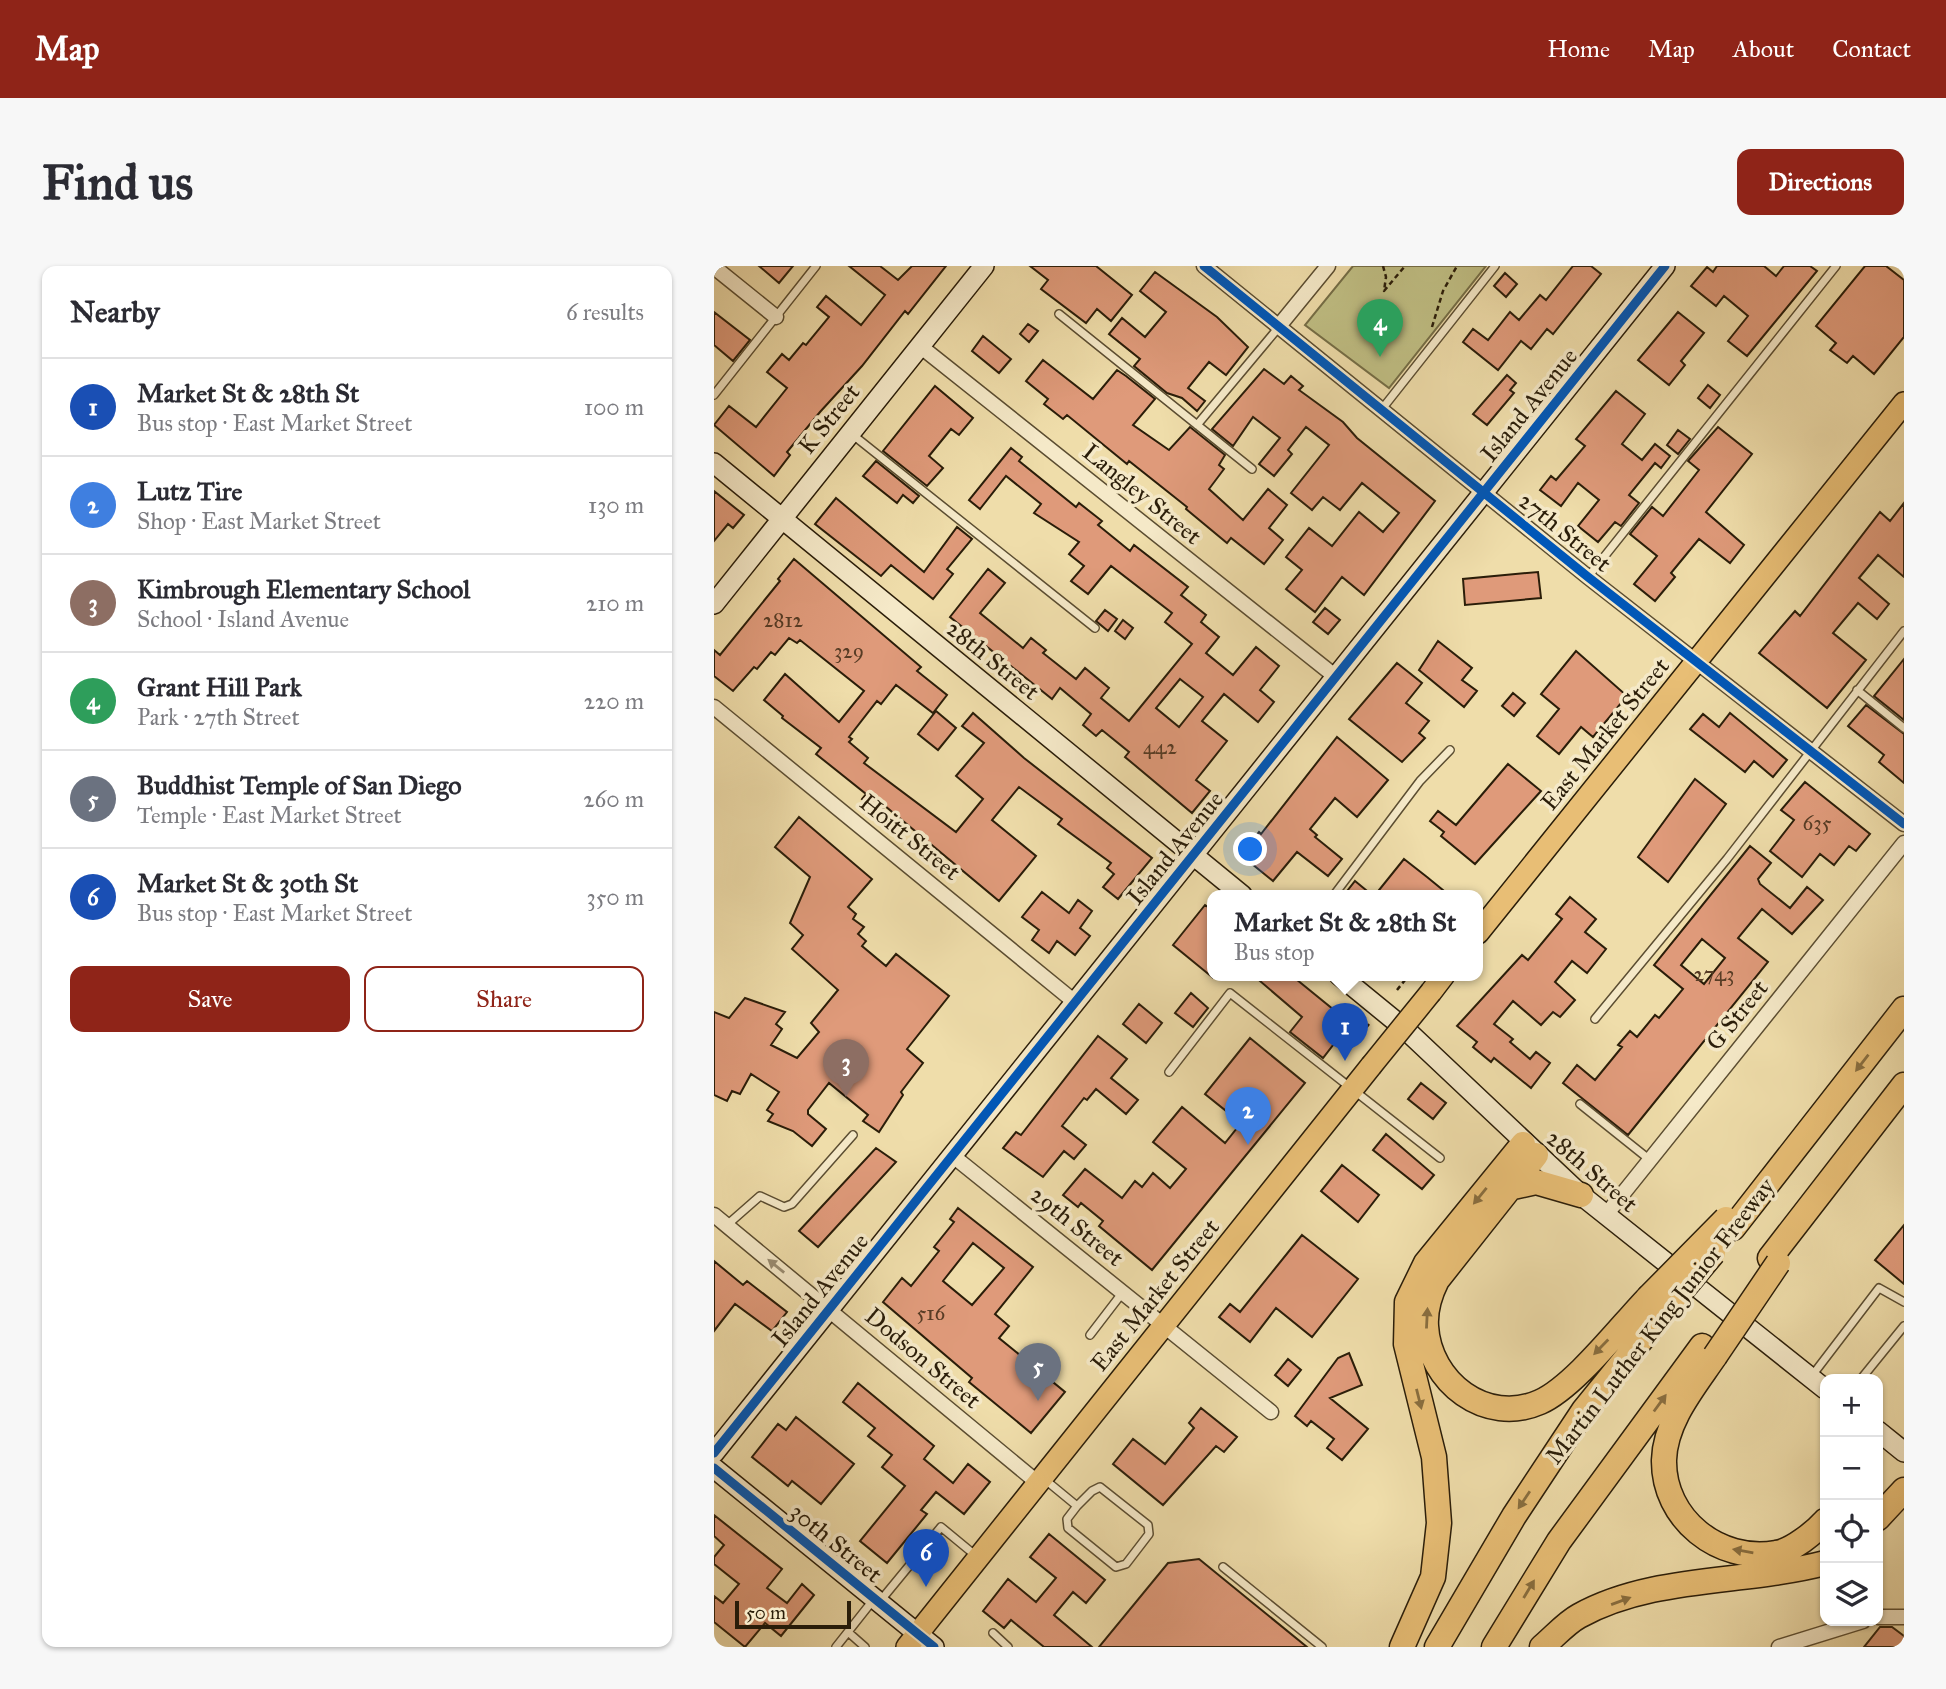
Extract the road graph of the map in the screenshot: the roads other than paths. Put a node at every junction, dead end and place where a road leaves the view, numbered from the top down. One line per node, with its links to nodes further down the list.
1 (816, 266): 10 (lane)
2 (985, 266): 12 (street, K Street)
3 (1204, 266): 11 (street, 27th Street)
4 (1328, 266): 11 (street)
5 (1494, 266): 15 (lane)
6 (1665, 266): 20 (street, Island Avenue)
7 (1836, 266): 22 (lane)
8 (714, 267): 10 (street)
9 (1059, 314): 16 (lane)
10 (776, 317): 13 (lane)
11 (1279, 326): 15 (street, 27th Street); 16 (lane)
12 (920, 346): 17 (street, K Street); 27 (street, Langley Street)
13 (714, 395)
14 (1904, 403): 26 (main road, East Market Street)
15 (1381, 410): 20 (street, 27th Street)
16 (1197, 425): 19 (lane)
17 (850, 432): 21 (street, K Street); 24 (lane)
18 (714, 463): 21 (street, 28th Street)
19 (1252, 469)
20 (1485, 491): 22 (street, 27th Street); 27 (street, Island Avenue)
21 (781, 520): 23 (street, K Street); 35 (street, 28th Street)
22 (1588, 577): 26 (street, 27th Street)
23 (714, 604)
24 (1095, 628)
25 (1904, 631): 28 (lane)
26 (1696, 662): 32 (street, 27th Street); 38 (main road, East Market Street)
27 (1336, 677): 35 (street, Island Avenue)
28 (1857, 690): 30 (lane); 32 (lane)
29 (714, 707): 41 (street, Hoitt Street)
30 (1904, 728)
31 (1450, 750): 37 (lane)
32 (1810, 751): 33 (street, 27th Street); 43 (lane)
33 (1904, 824)
34 (1904, 843): 52 (street, G Street)
35 (1194, 855): 36 (street, 28th Street); 41 (street, Island Avenue)
36 (1236, 890)
37 (1338, 890)
38 (1483, 927)
39 (1346, 981): 49 (street, 28th Street)
40 (1438, 984): 46 (main road, East Market Street, bridge)
41 (1076, 1003): 50 (street, Island Avenue)
42 (1904, 1009): 60 (highway, Martin Luther King Junior Freeway, one-way to 60, bridge)
43 (1594, 1019)
44 (1169, 1072): 46 (lane)
45 (1904, 1085): 65 (highway, Martin Luther King Junior Freeway)
46 (1352, 1092): 51 (lane); 62 (main road, East Market Street)
47 (1580, 1104): 52 (lane)
48 (853, 1135): 57 (lane)
49 (1530, 1149): 53 (highway); 54 (street, 28th Street); 96 (highway, one-way to 96)
50 (953, 1156): 58 (street, 29th Street); 61 (street, Island Avenue)
51 (1440, 1158)
52 (1650, 1160): 56 (street, G Street)
53 (1513, 1187): 54 (highway); 60 (highway, one-way to 53)
54 (1581, 1195): 56 (street, 28th Street)
55 (714, 1215): 57 (street, Dodson Street)
56 (1605, 1216): 67 (street, 28th Street)
57 (726, 1225): 61 (street, Dodson Street, one-way to 57)
58 (1123, 1292): 62 (street, 29th Street); 64 (lane)
59 (1904, 1302): 67 (lane)
60 (1658, 1303): 97 (highway, Martin Luther King Junior Freeway, one-way to 97)
61 (829, 1310): 71 (street, Island Avenue); 73 (street, Dodson Street)
62 (1165, 1325): 68 (street, 29th Street); 73 (main road, East Market Street)
63 (1904, 1326): 66 (lane)
64 (1090, 1335)
65 (1709, 1351): 81 (highway, one-way to 65); 98 (highway, Martin Luther King Junior Freeway, one-way to 65)
66 (1865, 1374)
67 (1818, 1383)
68 (1271, 1412)
69 (1883, 1435): 70 (street)
70 (1904, 1452)
71 (714, 1453)
72 (714, 1468): 85 (street, 30th Street)
73 (1040, 1480): 75 (lane); 82 (main road, East Market Street)
74 (1904, 1490): 76 (highway)
75 (1077, 1506): 75 (lane)
76 (1883, 1513)
77 (1904, 1515): 79 (highway)
78 (1820, 1526): 81 (highway)
79 (1883, 1533)
80 (1820, 1549): 81 (highway)
81 (1779, 1553)
82 (979, 1558): 85 (lane); 91 (main road, East Market Street)
83 (1820, 1564): 99 (highway, one-way to 83)
84 (1223, 1567): 95 (lane)
85 (877, 1601): 89 (lane); 91 (street, 30th Street)
86 (1883, 1617): 87 (street)
87 (1904, 1617)
88 (1847, 1626): 100 (street)
89 (849, 1632): 92 (lane); 93 (lane)
90 (993, 1633): 94 (lane)
91 (919, 1643)
92 (836, 1647)
93 (865, 1647)
94 (1008, 1647)
95 (1322, 1647)
96 (1402, 1647)
97 (1437, 1647)
98 (1494, 1647)
99 (1542, 1647)
100 (1779, 1647)

